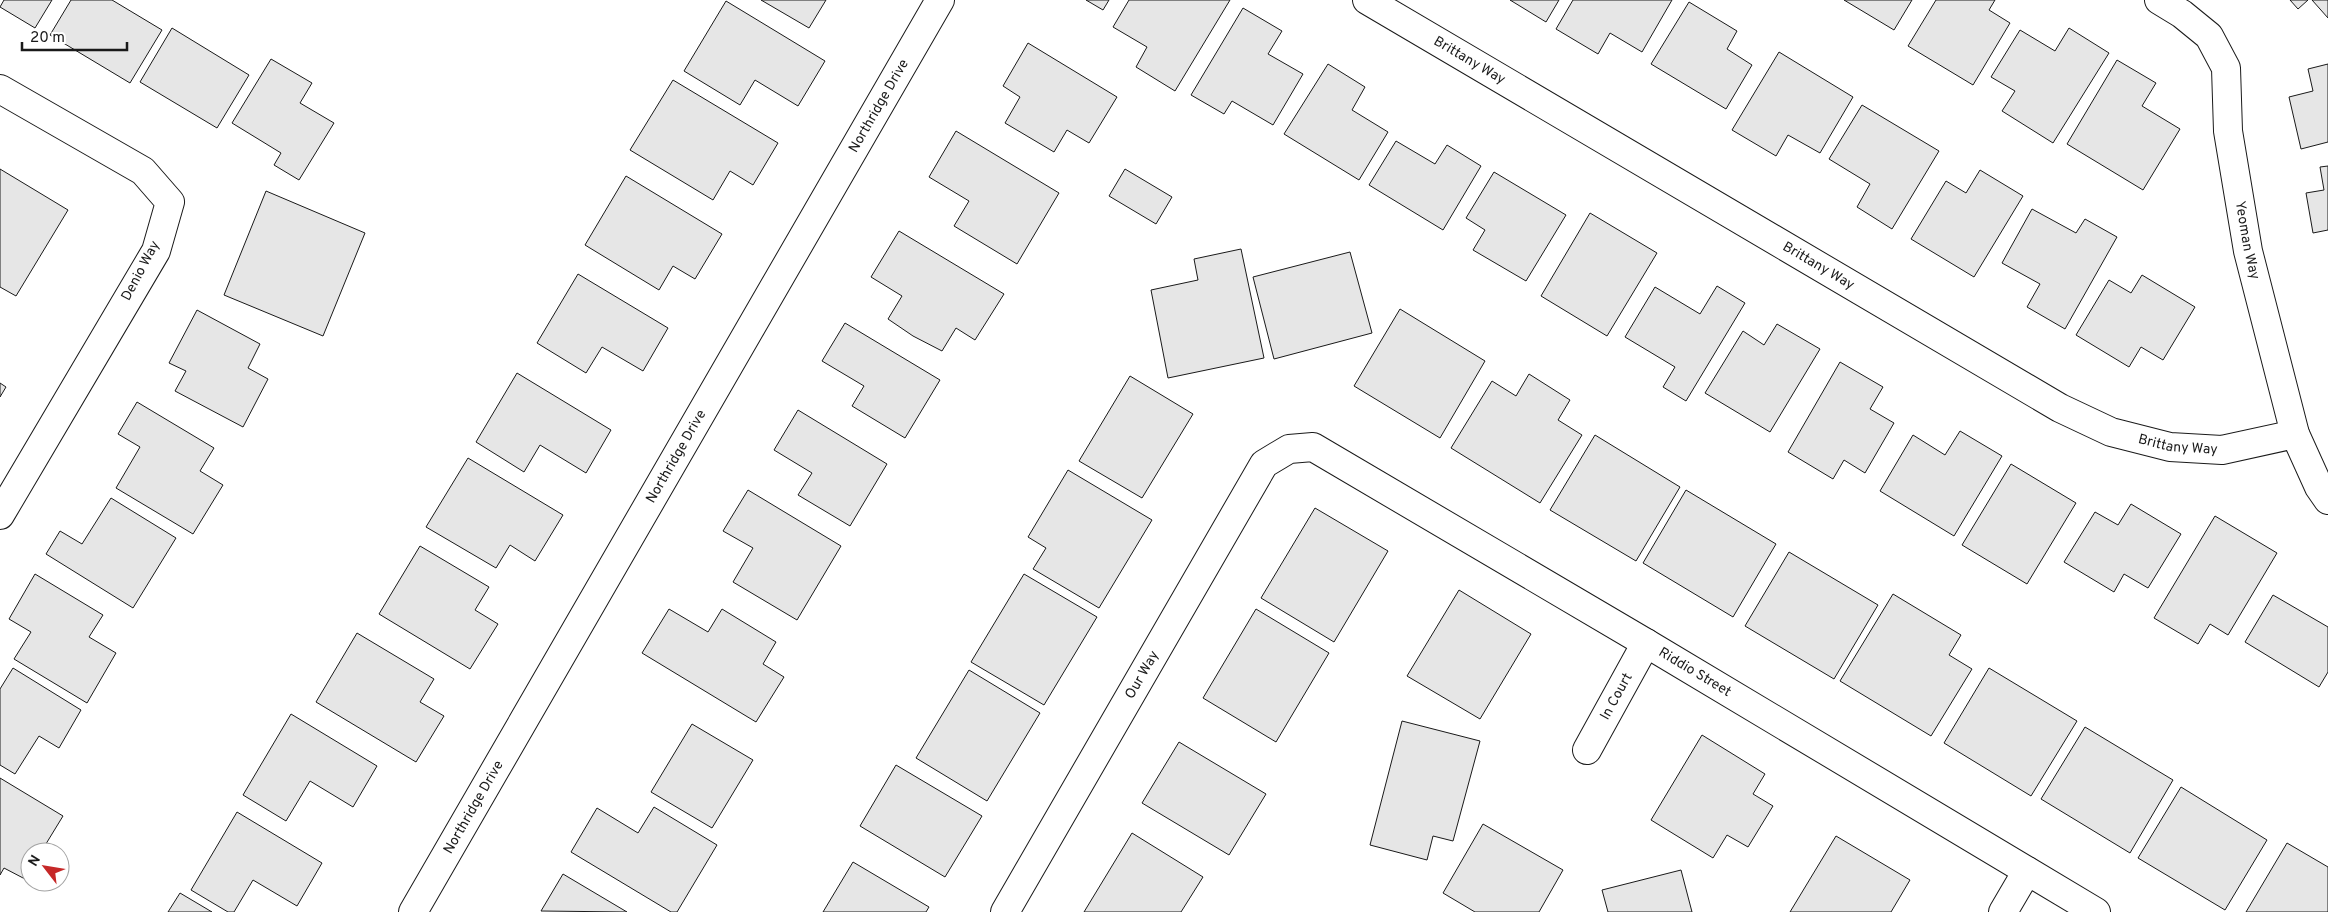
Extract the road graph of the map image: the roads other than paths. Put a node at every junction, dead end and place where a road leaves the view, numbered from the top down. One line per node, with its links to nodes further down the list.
1 (940, 0): 12 (street, Northridge Drive)
2 (1367, 0): 5 (street, Brittany Way)
3 (2159, 0): 5 (street, Yeoman Way)
4 (0, 89): 8 (street, Denio Way)
5 (2295, 434): 7 (street, Yeoman Way)
6 (1288, 449): 9 (street, Riddio Street); 13 (street, Our Way)
7 (2328, 500)
8 (0, 515)
9 (1646, 643): 10 (street, In Court); 11 (street, Riddio Street)
10 (1587, 750)
11 (2027, 871): 14 (street); 15 (street, Riddio Street)
12 (413, 912)
13 (1005, 912)
14 (2004, 912)
15 (2096, 912)

